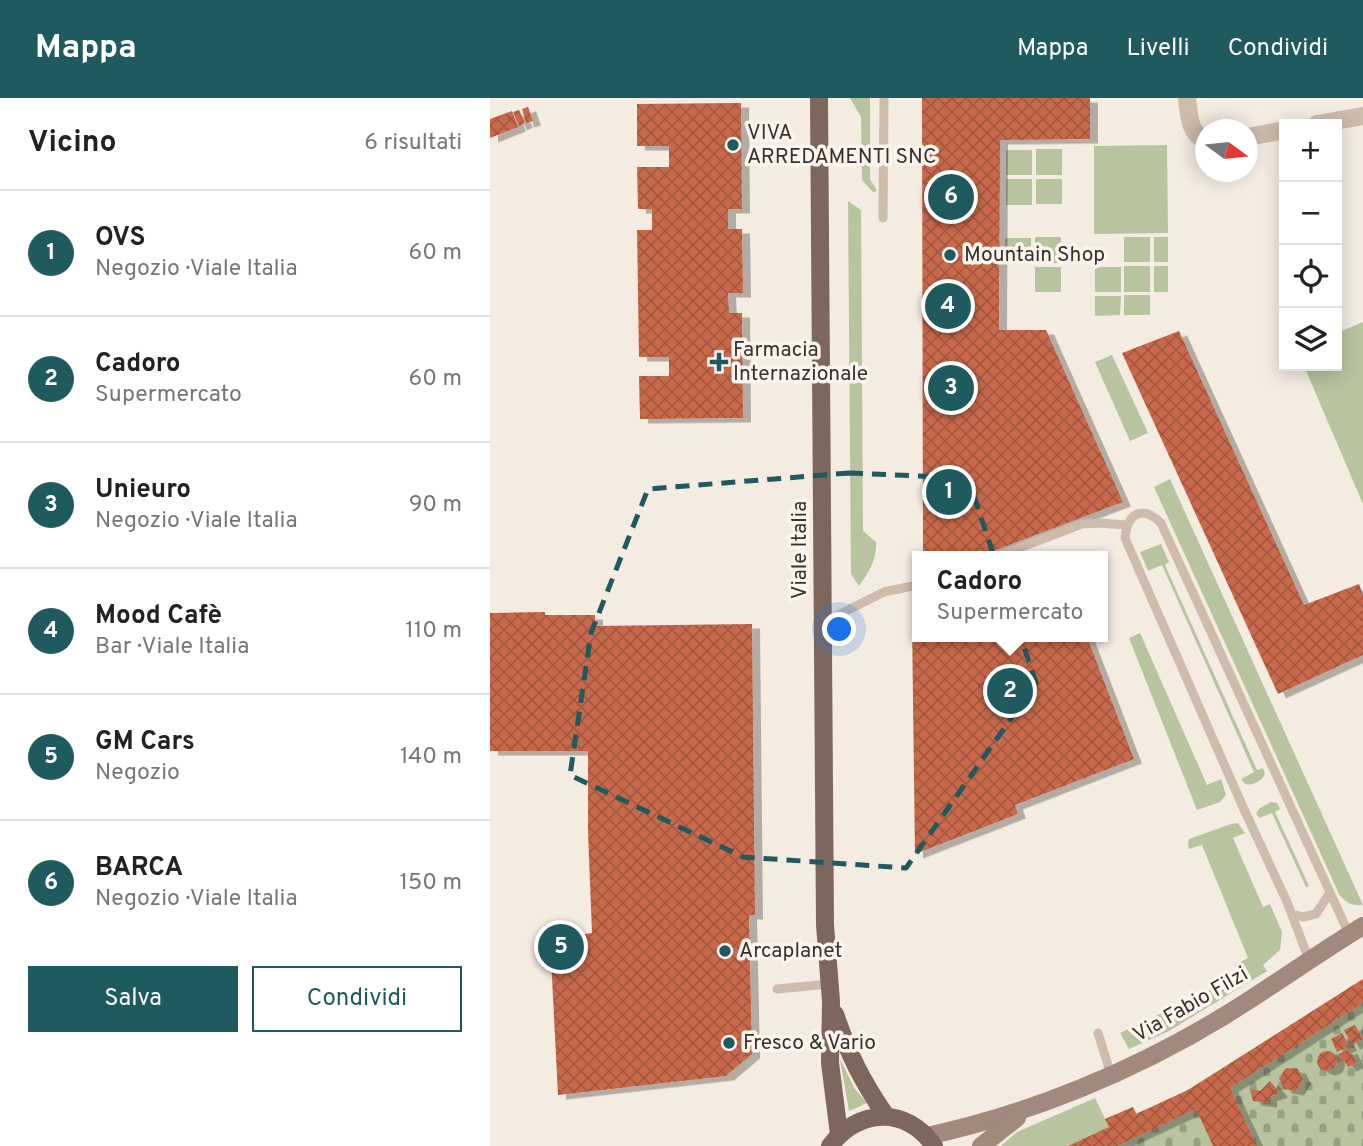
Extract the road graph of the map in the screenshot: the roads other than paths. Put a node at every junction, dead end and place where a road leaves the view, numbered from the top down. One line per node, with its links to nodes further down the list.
1 (820, 98): 13 (main road, Viale Italia)
2 (884, 98): 9 (lane)
3 (1187, 98): 7 (street)
4 (1363, 116): 5 (street)
5 (1342, 120)
6 (1279, 131): 8 (street)
7 (1195, 132)
8 (1258, 135)
9 (883, 218)
10 (1126, 526): 11 (lane); 14 (lane); 15 (lane)
11 (1012, 551)
12 (912, 586): 13 (lane)
13 (824, 622): 19 (main road, Viale Italia)
14 (1329, 894): 15 (lane); 16 (lane)
15 (1292, 914): 17 (lane)
16 (1356, 930): 17 (street, Via Fabio Filzi)
17 (1309, 960): 21 (street, Via Fabio Filzi)
18 (777, 989): 19 (lane)
19 (830, 993): 23 (main road, Viale Italia); 24 (main road, Viale Italia)
20 (1098, 1033): 21 (lane)
21 (1111, 1075): 22 (street, Via Fabio Filzi)
22 (1033, 1107): 25 (street, Via Fabio Filzi); 26 (street, Via Fabio Filzi)
23 (886, 1116): 24 (main road); 25 (main road)
24 (835, 1140)
25 (931, 1141)
26 (982, 1146)

